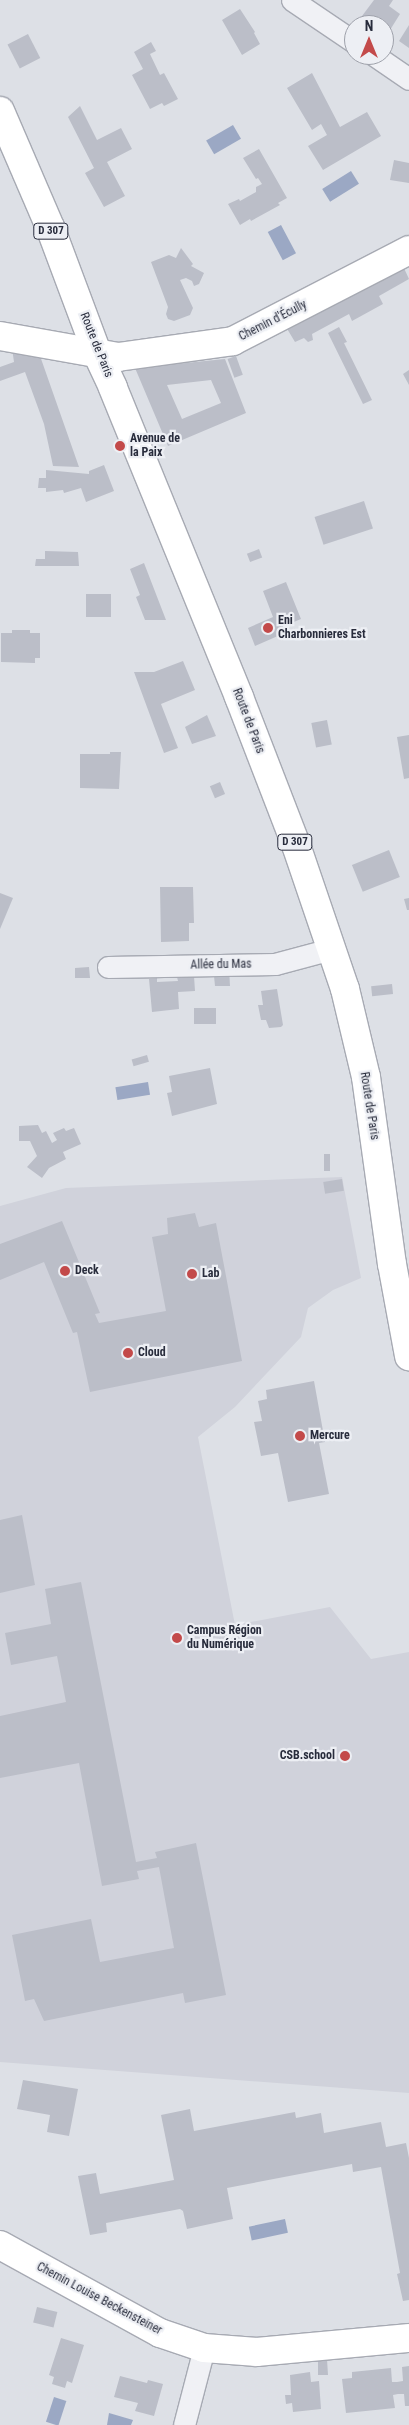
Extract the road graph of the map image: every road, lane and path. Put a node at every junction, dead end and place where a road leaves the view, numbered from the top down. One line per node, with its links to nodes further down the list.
1 (292, 0): 2 (street)
2 (344, 35)
3 (389, 65): 4 (street)
4 (409, 79)
5 (0, 111): 8 (main road, Route de Paris / D 307)
6 (409, 250): 8 (main road, Chemin d'Écully)
7 (0, 336): 8 (main road)
8 (97, 353): 9 (main road, Route de Paris / D 307)
9 (332, 949): 10 (street, Allée du Mas); 11 (main road, Route de Paris / D 307)
10 (108, 967)
11 (409, 1356)
12 (0, 2245): 14 (main road, Chemin Louise Beckensteiner)
13 (409, 2338): 14 (main road, Chemin Louise Beckensteiner)
14 (204, 2348): 15 (street)
15 (184, 2425)

